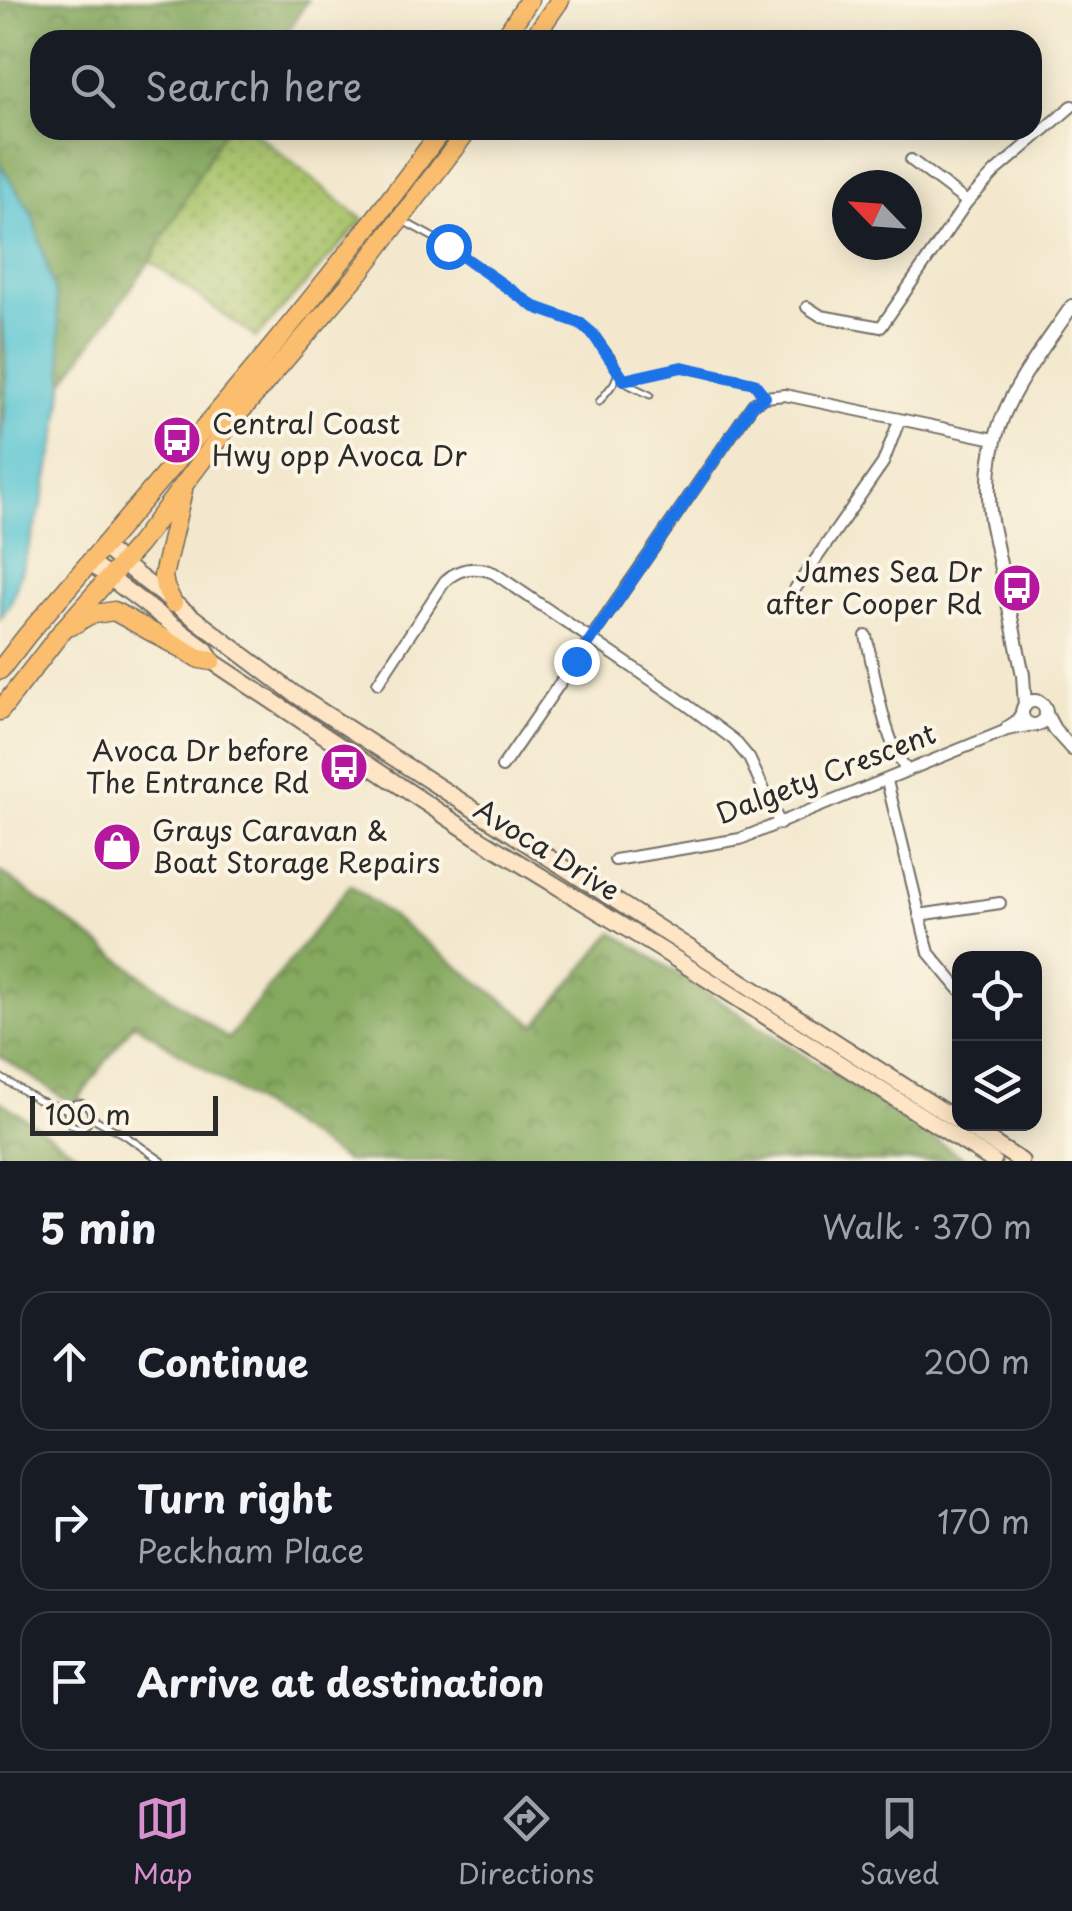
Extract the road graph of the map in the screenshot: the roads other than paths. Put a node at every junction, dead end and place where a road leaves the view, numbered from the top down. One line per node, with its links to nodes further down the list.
1 (529, 0): 3 (highway)
2 (560, 0): 4 (highway)
3 (510, 30)
4 (539, 30)
5 (1072, 106): 6 (street)
6 (1042, 132)
7 (434, 140): 23 (highway)
8 (460, 140): 12 (highway)
9 (1033, 140): 11 (street)
10 (910, 160): 11 (street)
11 (967, 202): 14 (street)
12 (400, 220): 15 (lane); 22 (highway)
13 (1072, 306): 21 (street)
14 (807, 307)
15 (618, 373): 16 (lane); 19 (lane)
16 (624, 380): 17 (lane); 18 (lane)
17 (650, 395)
18 (765, 397): 20 (street); 30 (street)
19 (599, 402)
20 (899, 420): 21 (street); 26 (street)
21 (994, 439): 34 (street)
22 (186, 480): 25 (highway); 27 (highway)
23 (103, 547): 24 (highway); 25 (main road, Avoca Drive)
24 (90, 562): 25 (main road, Avoca Drive); 32 (highway)
25 (115, 570): 27 (main road, Avoca Drive); 28 (highway); 31 (main road, Avoca Drive)
26 (795, 590)
27 (173, 603): 49 (main road, Avoca Drive)
28 (62, 631): 31 (highway); 35 (highway)
29 (866, 636): 40 (street)
30 (591, 640): 33 (street); 39 (street); 42 (street)
31 (212, 662): 53 (main road, Avoca Drive)
32 (0, 670)
33 (378, 682)
34 (1028, 706): 36 (street); 36 (street); 37 (street, Dalgety Crescent)
35 (0, 711)
36 (1040, 721): 37 (street, Dalgety Crescent); 38 (street)
37 (994, 736): 40 (street, Dalgety Crescent)
38 (1071, 748)
39 (502, 767)
40 (907, 771): 41 (street, Dalgety Crescent)
41 (886, 781): 42 (street, Dalgety Crescent); 45 (street)
42 (780, 824): 43 (street, Dalgety Crescent)
43 (614, 860)
44 (1000, 903): 45 (street)
45 (919, 915): 46 (street)
46 (952, 981)
47 (0, 1077): 48 (lane)
48 (68, 1110): 50 (lane); 50 (lane)
49 (952, 1116)
50 (91, 1117): 52 (lane)
51 (975, 1131): 54 (main road, Avoca Drive)
52 (162, 1161)
53 (993, 1161)
54 (1021, 1161)

